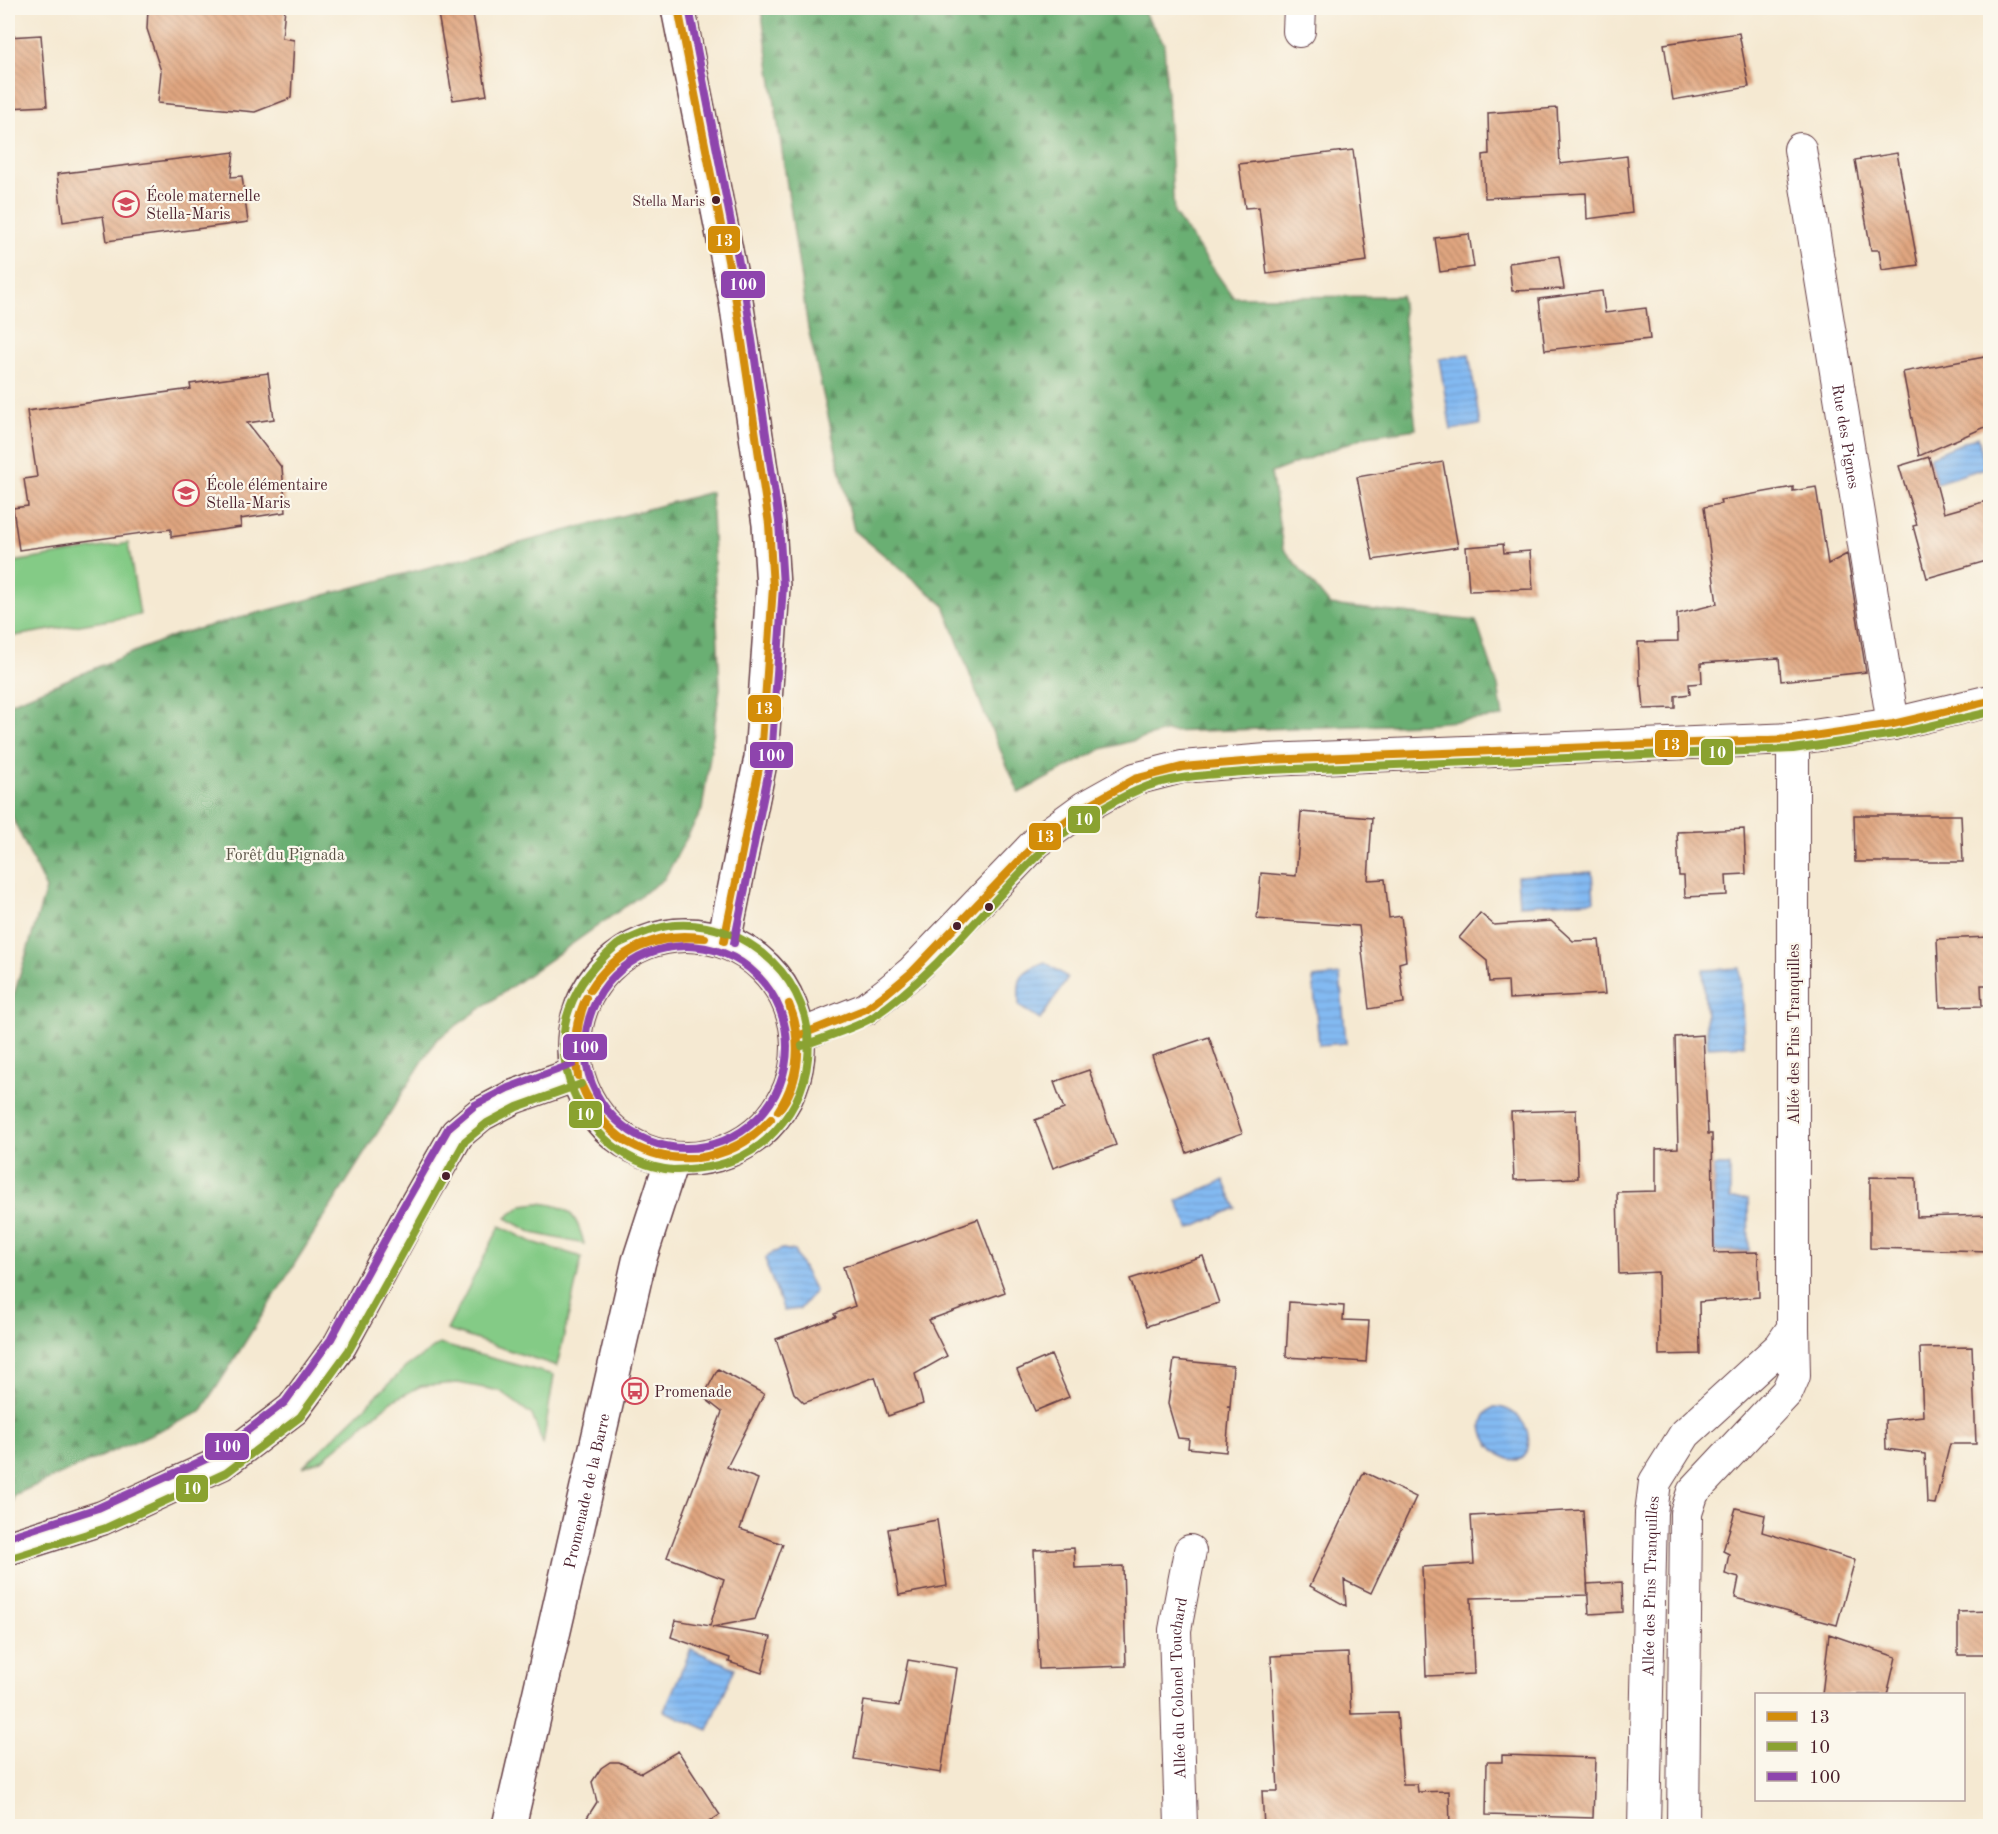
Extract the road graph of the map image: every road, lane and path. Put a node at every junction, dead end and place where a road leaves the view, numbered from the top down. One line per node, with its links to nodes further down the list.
1 (678, 8): 6 (main road)
2 (1800, 149): 4 (street, Rue des Pignes)
3 (1990, 701): 4 (street)
4 (1893, 724): 5 (street)
5 (1793, 739): 7 (street); 10 (street, Allée des Pins Tranquilles)
6 (724, 941): 7 (main road); 8 (main road)
7 (798, 1036): 9 (main road)
8 (577, 1074): 9 (main road); 11 (main road)
9 (672, 1159): 13 (main road, Promenade de la Barre)
10 (1793, 1328): 15 (street, Allée des Pins Tranquilles); 16 (street, Allée des Pins Tranquilles)
11 (8, 1548)
12 (1190, 1551): 14 (street, Allée du Colonel Touchard)
13 (509, 1827)
14 (1180, 1827)
15 (1644, 1827)
16 (1683, 1827)

